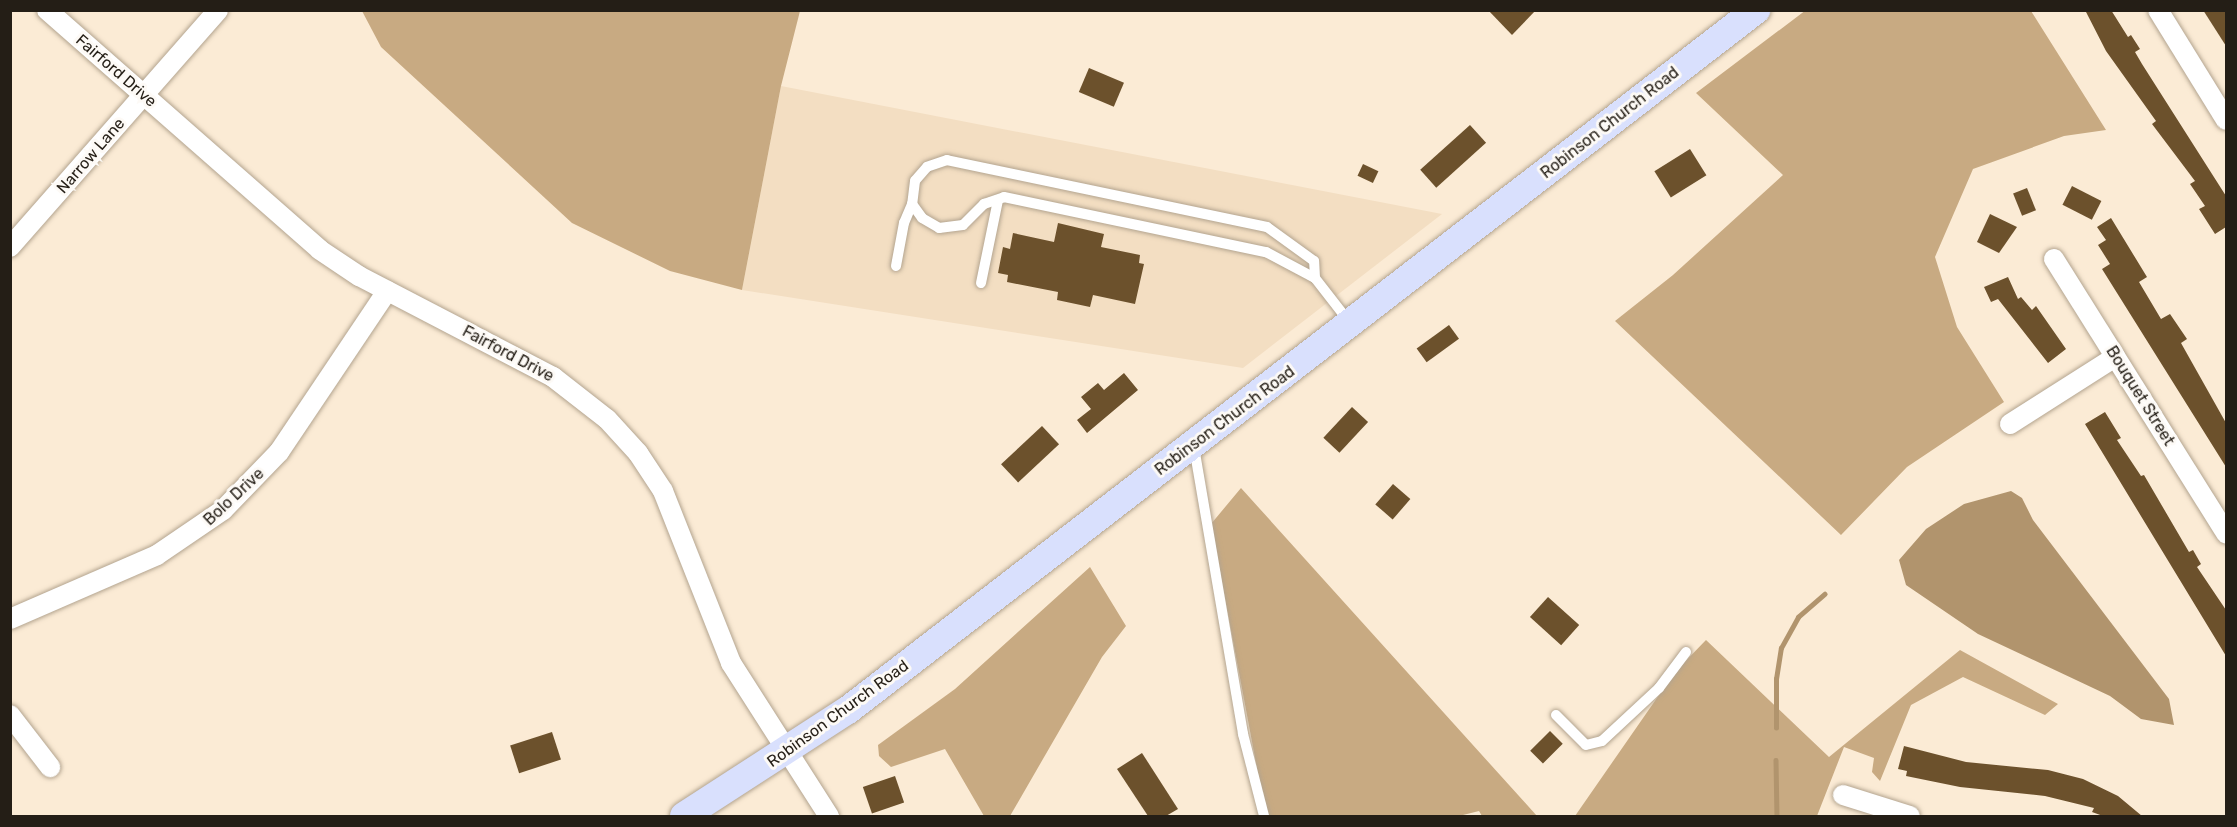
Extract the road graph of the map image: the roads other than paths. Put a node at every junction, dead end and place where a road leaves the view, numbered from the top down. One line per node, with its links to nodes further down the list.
1 (47, 10): 5 (street, Fairford Drive)
2 (218, 10): 5 (street, Narrow Lane)
3 (1756, 10): 15 (street, Robinson Church Road)
4 (2158, 10): 6 (street)
5 (144, 96): 9 (street, Narrow Lane); 14 (street, Fairford Drive)
6 (2226, 120)
7 (998, 200): 8 (lane); 12 (lane); 13 (lane)
8 (912, 204): 11 (lane); 12 (lane)
9 (10, 247)
10 (2054, 259): 16 (street, Bouquet Street)
11 (896, 266)
12 (1316, 278): 15 (lane)
13 (981, 283)
14 (387, 291): 20 (street, Bolo Drive); 24 (street, Fairford Drive)
15 (1351, 323): 18 (street, Robinson Church Road)
16 (2115, 357): 17 (street); 19 (street, Bouquet Street)
17 (2010, 424)
18 (1193, 444): 24 (street, Robinson Church Road); 29 (lane)
19 (2226, 533)
20 (10, 619)
21 (1686, 652): 23 (lane)
22 (10, 715): 25 (street)
23 (1556, 716)
24 (789, 751): 27 (street, Robinson Church Road); 28 (street, Fairford Drive)
25 (50, 767)
26 (1843, 795): 30 (street)
27 (684, 816)
28 (830, 816)
29 (1264, 816)
30 (1910, 816)

